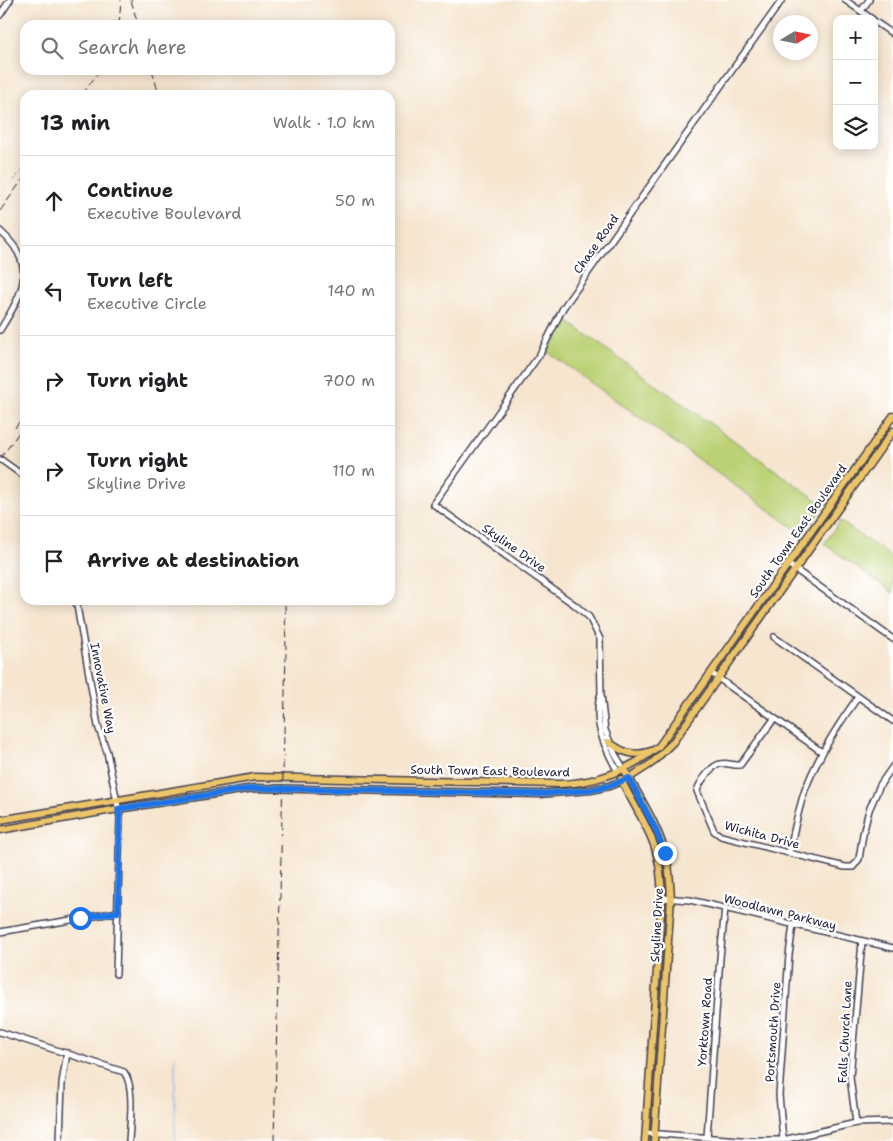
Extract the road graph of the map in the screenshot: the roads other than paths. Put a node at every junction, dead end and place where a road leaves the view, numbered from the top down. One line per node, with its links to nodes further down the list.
1 (10, 0): 6 (street)
2 (782, 0): 18 (street, Chase Road)
3 (845, 0): 5 (street)
4 (869, 0): 5 (street)
5 (861, 11): 7 (street)
6 (0, 15)
7 (866, 15)
8 (878, 24): 9 (street)
9 (893, 34)
10 (0, 231): 11 (street)
11 (20, 256)
12 (20, 295): 13 (street)
13 (0, 330)
14 (893, 416): 19 (main road, South Town East Boulevard)
15 (893, 431): 20 (main road, South Town East Boulevard)
16 (0, 459): 17 (street)
17 (20, 473)
18 (433, 504): 26 (street, Skyline Drive)
19 (788, 565): 20 (street); 24 (main road, South Town East Boulevard)
20 (795, 570): 23 (street); 25 (main road, South Town East Boulevard)
21 (77, 605): 39 (street, Innovative Way)
22 (774, 637): 27 (street)
23 (893, 639)
24 (711, 673): 25 (street); 31 (main road, South Town East Boulevard)
25 (718, 678): 28 (street); 35 (main road, South Town East Boulevard)
26 (601, 695): 30 (street, Skyline Drive); 34 (street, Skyline Drive)
27 (858, 697): 29 (street); 32 (street)
28 (774, 719): 32 (street); 43 (street, Wichita Drive)
29 (893, 721)
30 (609, 742): 31 (main road); 34 (street, Skyline Drive)
31 (654, 750): 34 (main road, South Town East Boulevard)
32 (822, 752): 43 (street)
33 (893, 766): 43 (street, Wichita Drive)
34 (621, 771): 35 (main road, Skyline Drive); 36 (main road, Skyline Drive); 37 (main road, South Town East Boulevard)
35 (629, 778): 36 (main road, South Town East Boulevard); 45 (main road, Skyline Drive)
36 (622, 782): 38 (main road, South Town East Boulevard); 44 (main road, Skyline Drive)
37 (192, 787): 38 (main road); 39 (main road, South Town East Boulevard)
38 (194, 798): 40 (main road, South Town East Boulevard)
39 (117, 800): 40 (street, Innovative Way); 41 (main road, South Town East Boulevard)
40 (118, 809): 42 (main road, South Town East Boulevard); 47 (street, Innovative Way)
41 (0, 820)
42 (0, 830)
43 (789, 853)
44 (662, 898): 45 (street, Woodlawn Parkway); 57 (main road, Skyline Drive)
45 (671, 898): 46 (street, Woodlawn Parkway); 58 (main road, Skyline Drive)
46 (725, 908): 48 (street, Woodlawn Parkway); 59 (street, Yorktown Road)
47 (118, 912): 49 (street); 52 (street, Innovative Way)
48 (793, 925): 50 (street, Woodlawn Parkway); 60 (street, Portsmouth Drive)
49 (0, 932)
50 (862, 942): 51 (street, Woodlawn Parkway); 56 (street, Falls Church Lane)
51 (893, 948)
52 (116, 974)
53 (0, 1032): 54 (street)
54 (67, 1053): 61 (street); 62 (street)
55 (893, 1122): 56 (street)
56 (856, 1123): 60 (street)
57 (646, 1133): 58 (street); 63 (main road, Skyline Drive)
58 (654, 1133): 59 (street); 64 (main road, Skyline Drive)
59 (707, 1138): 60 (street)
60 (783, 1140)
61 (60, 1141)
62 (129, 1141)
63 (645, 1141)
64 (654, 1141)

